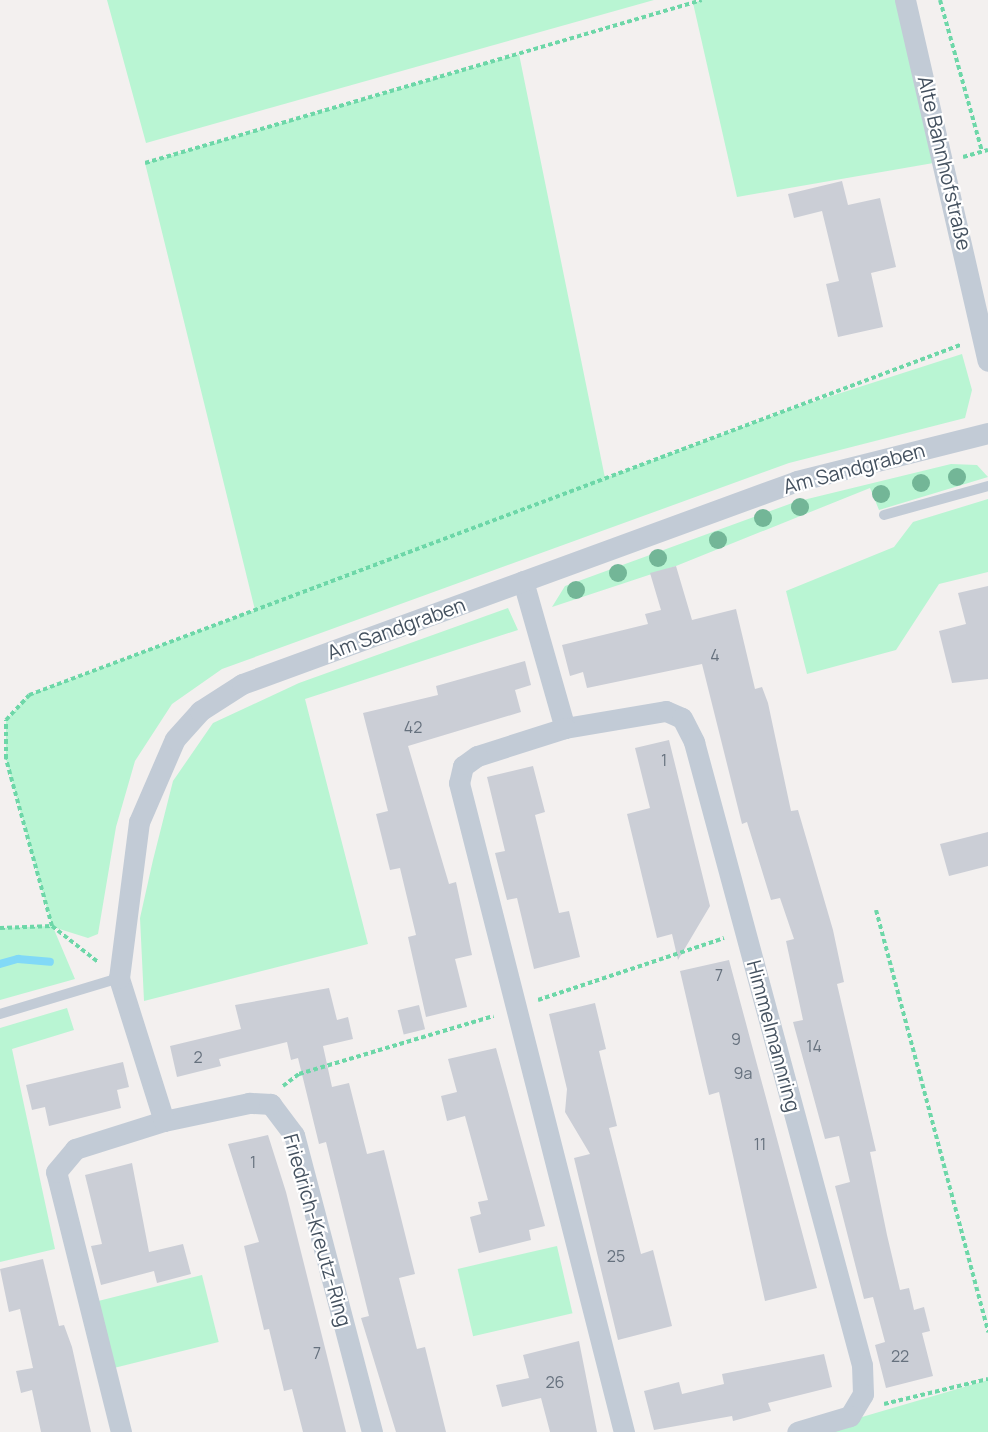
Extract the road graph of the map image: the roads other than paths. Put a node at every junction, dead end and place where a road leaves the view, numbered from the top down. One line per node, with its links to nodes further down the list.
1 (905, 0): 2 (street, Alte Bahnhofstraße)
2 (988, 361)
3 (988, 433): 6 (street, Am Sandgraben)
4 (988, 486): 5 (lane)
5 (884, 515)
6 (523, 581): 7 (street); 8 (street, Am Sandgraben)
7 (566, 728): 13 (street, Himmelmannring); 14 (street, Himmelmannring)
8 (119, 978): 9 (lane); 10 (street)
9 (0, 1014)
10 (164, 1121): 11 (street, Friedrich-Kreutz-Ring); 12 (street, Friedrich-Kreutz-Ring)
11 (121, 1432)
12 (372, 1432)
13 (624, 1432)
14 (796, 1432)

